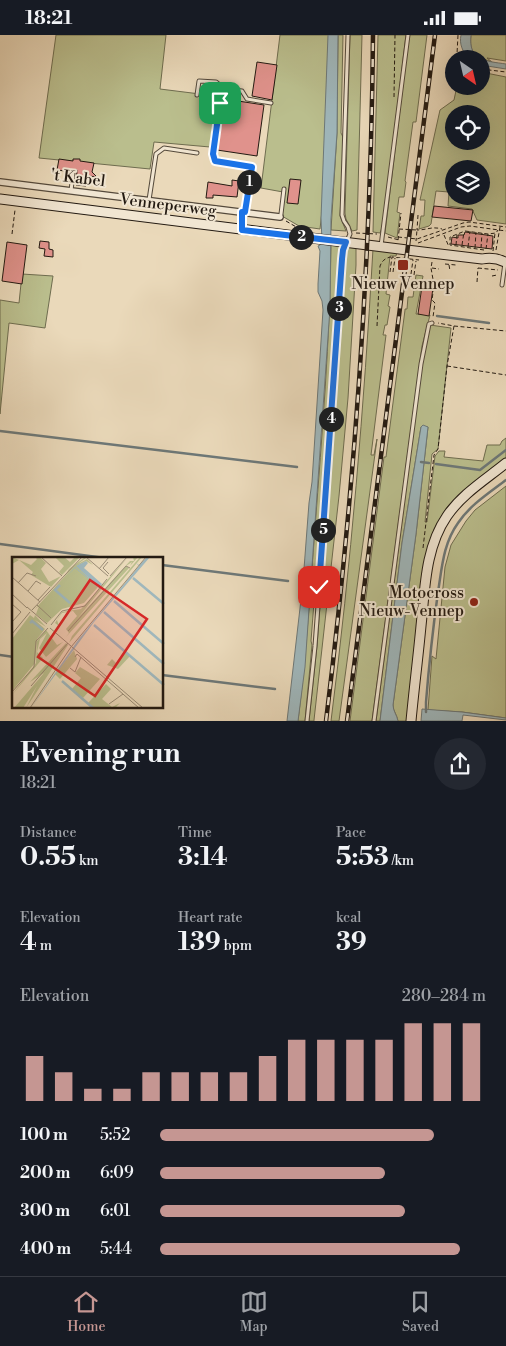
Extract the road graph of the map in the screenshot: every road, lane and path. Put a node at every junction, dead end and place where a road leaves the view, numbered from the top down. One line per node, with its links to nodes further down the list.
1 (348, 35): 44 (lane)
2 (395, 35): 10 (path)
3 (408, 35): 42 (lane)
4 (458, 35): 5 (path)
5 (457, 50)
6 (490, 70): 7 (path)
7 (506, 72)
8 (224, 89): 9 (lane); 11 (lane); 20 (lane)
9 (197, 95)
10 (394, 96)
11 (271, 103)
12 (197, 153): 19 (lane)
13 (73, 173): 16 (lane)
14 (0, 182): 16 (street, 't Kabel)
15 (284, 189): 23 (lane)
16 (71, 191): 19 (street, 't Kabel)
17 (0, 199): 18 (main road, Venneperweg)
18 (16, 201): 29 (main road, Venneperweg); 39 (path)
19 (149, 201): 20 (street, 't Kabel)
20 (243, 212): 23 (street, 't Kabel); 29 (street)
21 (401, 213): 27 (path)
22 (418, 215): 30 (path)
23 (280, 217): 25 (path)
24 (500, 226): 26 (path); 28 (path); 31 (path)
25 (297, 227)
26 (506, 227)
27 (399, 229): 30 (path); 43 (path)
28 (442, 229): 30 (path); 47 (path)
29 (242, 230): 44 (main road, Venneperweg)
30 (417, 230): 47 (path)
31 (499, 230): 34 (path); 38 (path); 40 (path); 57 (path)
32 (464, 231): 33 (path); 41 (path); 52 (path)
33 (470, 231): 35 (path); 54 (path)
34 (506, 231)
35 (476, 232): 36 (path); 55 (path)
36 (482, 233): 37 (path); 56 (path)
37 (488, 233): 38 (path); 56 (path)
38 (495, 233): 57 (path)
39 (12, 234)
40 (444, 234): 45 (path); 61 (path)
41 (457, 234): 51 (path); 51 (path)
42 (382, 235): 44 (path); 46 (path); 53 (lane)
43 (398, 237): 46 (path); 47 (path)
44 (345, 239): 53 (main road, Venneperweg); 82 (lane)
45 (428, 239): 49 (path); 50 (path)
46 (398, 240): 48 (path)
47 (416, 240)
48 (401, 241)
49 (414, 243)
50 (430, 245)
51 (456, 246): 52 (path)
52 (462, 246): 54 (path)
53 (381, 247): 61 (main road, Venneperweg)
54 (468, 247): 55 (path)
55 (474, 248): 56 (path)
56 (481, 254): 57 (main road, Venneperweg); 61 (main road, Venneperweg); 63 (main road, Venneperweg)
57 (494, 254): 63 (main road, Venneperweg)
58 (392, 257): 59 (path); 59 (path); 75 (path)
59 (395, 257): 60 (path)
60 (414, 259): 60 (path)
61 (451, 260): 67 (path)
62 (432, 261): 64 (path)
63 (506, 262): 71 (lane)
64 (431, 268): 66 (path); 73 (path)
65 (478, 268): 70 (path)
66 (440, 269)
67 (450, 271)
68 (500, 275): 69 (path)
69 (492, 277)
70 (477, 282)
71 (502, 285)
72 (439, 300): 73 (path)
73 (435, 303): 74 (path)
74 (432, 323): 76 (path); 83 (lane)
75 (377, 326)
76 (454, 326): 77 (path); 78 (path)
77 (506, 331)
78 (447, 366): 79 (path); 80 (path)
79 (506, 375)
80 (438, 449)
81 (506, 463): 84 (main road)
82 (307, 721)
83 (374, 721)
84 (411, 721)

